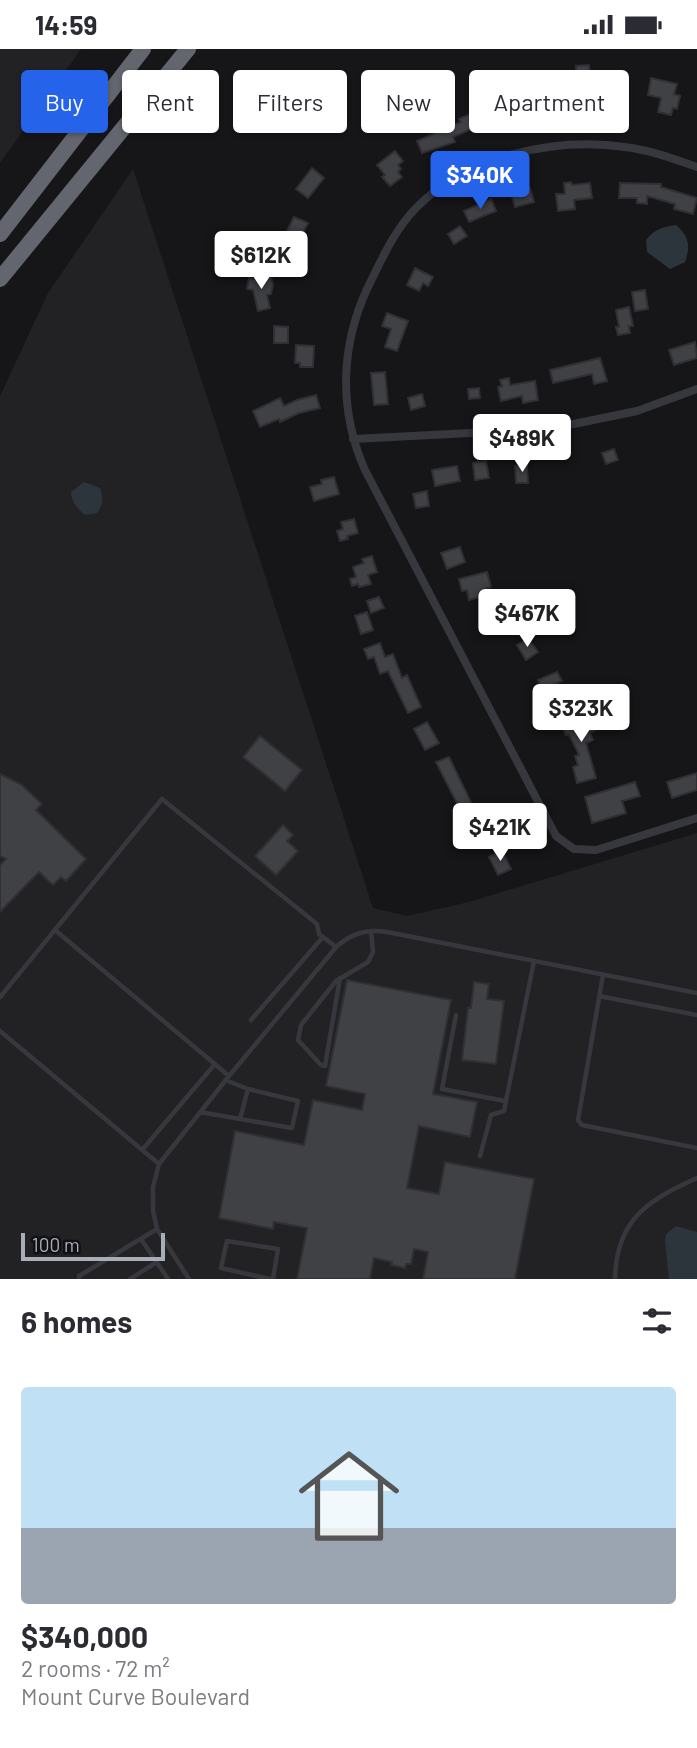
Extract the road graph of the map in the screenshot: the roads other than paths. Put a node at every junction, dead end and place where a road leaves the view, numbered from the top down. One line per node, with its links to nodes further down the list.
1 (143, 49): 4 (highway)
2 (188, 49): 5 (highway)
3 (697, 167): 7 (street)
4 (0, 234)
5 (0, 279)
6 (697, 389): 7 (street)
7 (353, 439): 8 (street)
8 (697, 818)
9 (55, 930): 11 (lane); 18 (lane); 23 (lane)
10 (371, 930): 12 (lane); 13 (lane); 15 (lane)
11 (323, 937): 12 (lane); 21 (lane)
12 (336, 947): 24 (lane)
13 (534, 961): 14 (lane); 26 (lane)
14 (603, 975): 16 (lane); 17 (lane)
15 (340, 978): 15 (lane)
16 (697, 993)
17 (599, 996): 20 (lane); 29 (lane)
18 (0, 997)
19 (456, 1015): 26 (lane)
20 (697, 1015)
21 (251, 1020)
22 (0, 1031): 30 (lane)
23 (215, 1064): 24 (lane); 30 (lane)
24 (227, 1078): 25 (lane); 27 (lane)
25 (248, 1089): 28 (lane); 28 (lane)
26 (505, 1101): 31 (lane)
27 (200, 1112): 28 (lane); 32 (lane)
28 (240, 1119)
29 (697, 1148)
30 (142, 1150): 32 (lane)
31 (480, 1156)
32 (159, 1164): 34 (lane)
33 (697, 1178): 42 (lane)
34 (157, 1229): 35 (lane); 40 (lane)
35 (141, 1239): 36 (lane); 37 (lane)
36 (156, 1262): 38 (lane); 39 (lane)
37 (79, 1279)
38 (130, 1279)
39 (168, 1279)
40 (188, 1279)
41 (271, 1279): 41 (lane)
42 (615, 1279)

